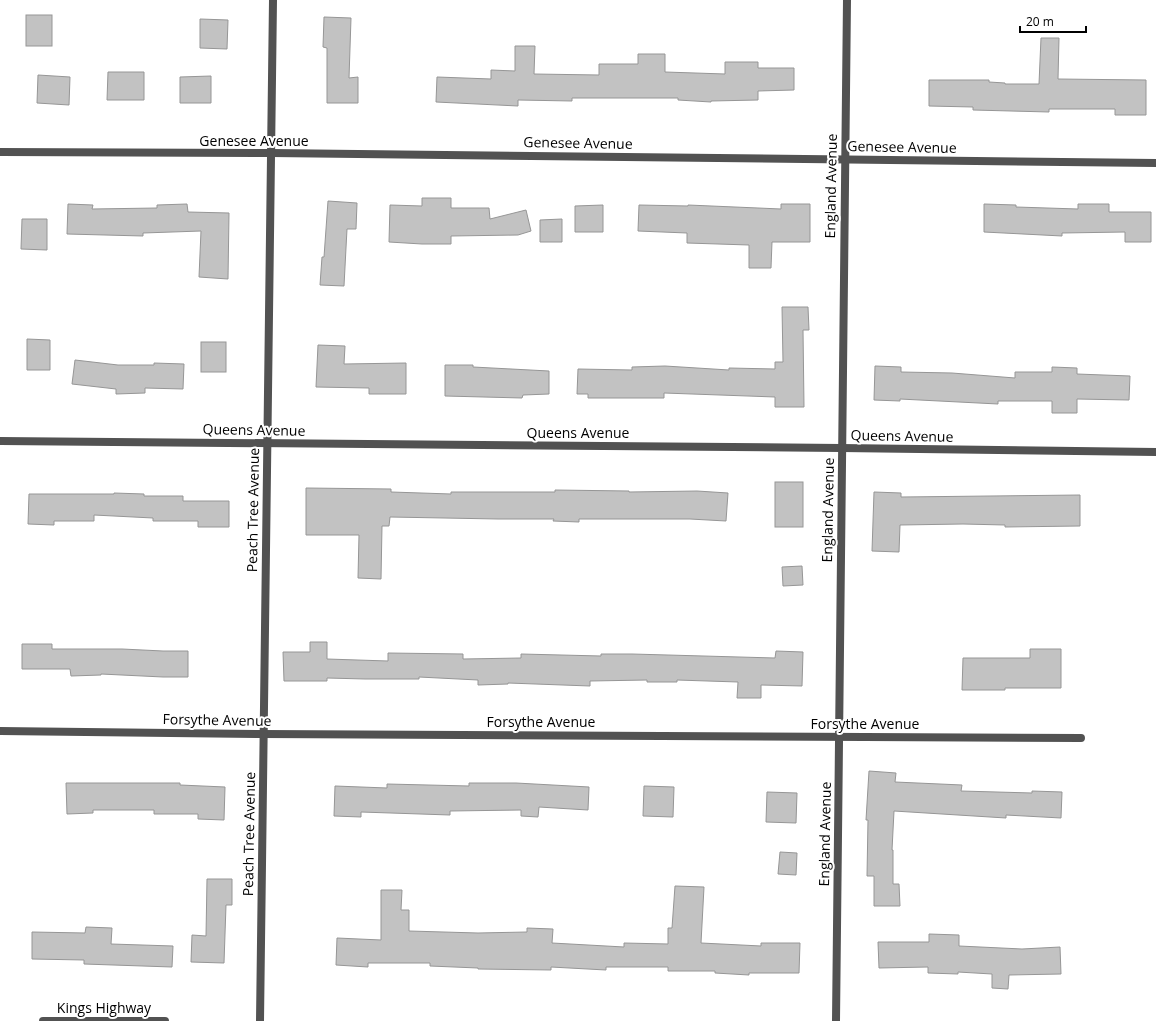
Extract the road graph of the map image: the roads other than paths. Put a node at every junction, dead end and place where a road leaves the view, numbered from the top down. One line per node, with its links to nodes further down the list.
1 (274, 0): 4 (street, Peach Tree Avenue)
2 (846, 0): 5 (street, England Avenue)
3 (0, 152): 4 (street, Genesee Avenue)
4 (271, 153): 5 (street, Genesee Avenue); 8 (street, Peach Tree Avenue)
5 (844, 159): 6 (street, Genesee Avenue); 9 (street, England Avenue)
6 (1156, 163)
7 (0, 441): 8 (street, Queens Avenue)
8 (267, 444): 9 (street, Queens Avenue); 12 (street, Peach Tree Avenue)
9 (841, 448): 10 (street, Queens Avenue); 13 (street, England Avenue)
10 (1156, 452)
11 (0, 731): 12 (street, Forsythe Avenue)
12 (263, 734): 13 (street, Forsythe Avenue); 17 (street, Peach Tree Avenue)
13 (838, 736): 14 (street, Forsythe Avenue); 18 (street, England Avenue)
14 (1082, 738)
15 (42, 1021): 16 (street, Kings Highway)
16 (165, 1021)
17 (260, 1021)
18 (836, 1021)

